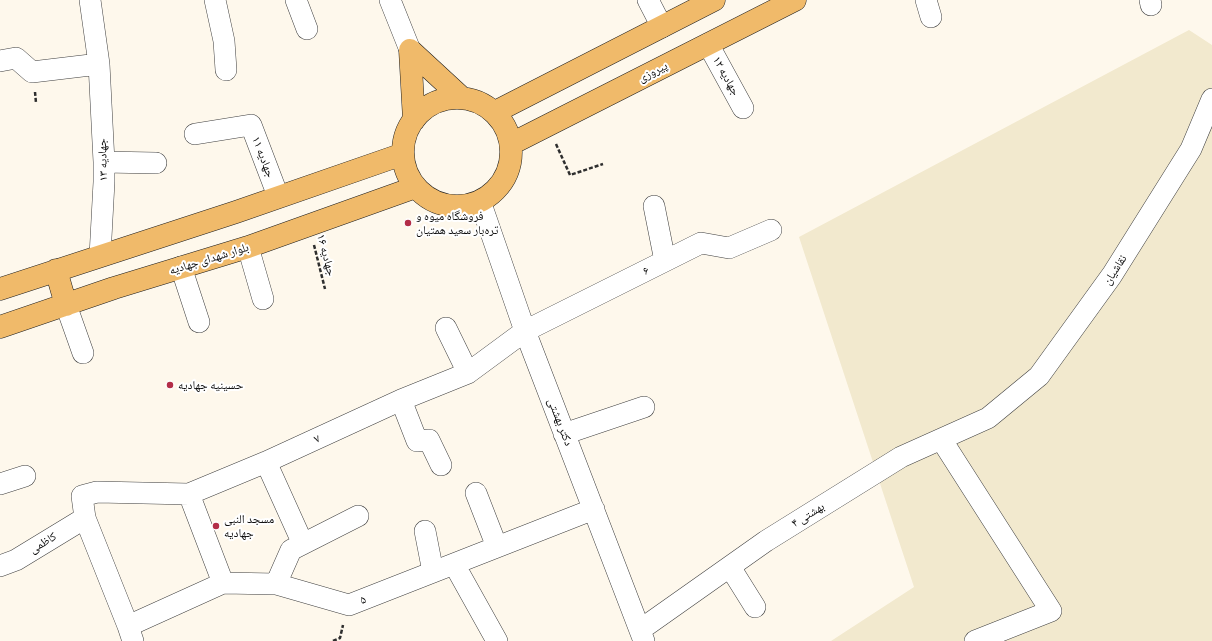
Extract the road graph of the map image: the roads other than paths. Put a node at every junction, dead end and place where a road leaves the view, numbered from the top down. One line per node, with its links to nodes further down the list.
1 (90, 0): 13 (street, جهادیه ۱۳)
2 (215, 0): 14 (street)
3 (296, 0): 9 (street)
4 (390, 0): 11 (street)
5 (648, 0): 8 (street)
6 (714, 0): 8 (main road)
7 (795, 0): 10 (main road, پیروزی)
8 (662, 27): 18 (main road)
9 (307, 29)
10 (708, 44): 17 (street, جهادیه ۱۲); 21 (main road, پیروزی)
11 (410, 50): 15 (main road); 19 (main road)
12 (0, 61): 13 (street)
13 (99, 64): 23 (street, جهادیه ۱۳)
14 (226, 70)
15 (462, 98): 18 (main road); 19 (main road)
16 (1212, 99): 46 (street, نقاشیان)
17 (743, 108)
18 (495, 112): 21 (main road)
19 (414, 120): 22 (main road)
20 (195, 134): 26 (street, جهادیه ۱۱)
21 (511, 144): 27 (main road)
22 (403, 154): 25 (main road); 26 (main road)
23 (104, 162): 24 (street); 31 (street, جهادیه ۱۳)
24 (156, 163)
25 (416, 187): 27 (main road); 30 (main road, بلوار شهدای جهادیه)
26 (278, 196): 31 (main road)
27 (480, 201): 41 (street, دکتر بهشتی)
28 (654, 206): 32 (street)
29 (771, 230): 32 (street, ۶)
30 (248, 247): 33 (main road, بلوار شهدای جهادیه); 36 (street)
31 (100, 256): 34 (main road)
32 (665, 261): 41 (street, ۶)
33 (181, 267): 37 (main road, بلوار شهدای جهادیه); 38 (street)
34 (56, 270): 35 (main road); 37 (main road)
35 (0, 289)
36 (263, 299)
37 (66, 305): 39 (main road, بلوار شهدای جهادیه); 42 (street)
38 (199, 322)
39 (0, 327)
40 (446, 328): 43 (street)
41 (525, 331): 43 (street, ۷); 47 (street, دکتر بهشتی)
42 (83, 353)
43 (468, 373): 44 (street, ۷)
44 (401, 400): 49 (street, ۷); 50 (street)
45 (644, 407): 47 (street)
46 (988, 418): 48 (street, بهشتی ۴)
47 (564, 434): 55 (street, دکتر بهشتی)
48 (941, 439): 63 (street, بهشتی ۴); 71 (street)
49 (266, 462): 54 (street, ۷); 59 (street)
50 (441, 465)
51 (25, 476): 52 (street)
52 (0, 484)
53 (476, 493): 60 (street)
54 (189, 494): 57 (street); 65 (street)
55 (594, 509): 60 (street, ۵); 69 (street, دکتر بهشتی)
56 (358, 516): 59 (street)
57 (85, 518): 62 (street, کاظمی); 68 (street)
58 (425, 531): 64 (street)
59 (303, 544): 66 (street)
60 (497, 547): 61 (street, ۵)
61 (454, 564): 64 (street, ۵); 70 (street)
62 (0, 566)
63 (730, 566): 67 (street); 69 (street, بهشتی ۴)
64 (433, 572): 66 (street, ۵)
65 (223, 583): 66 (street, ۵); 68 (street, ۵)
66 (276, 584)
67 (755, 606)
68 (130, 634)
69 (642, 636)
70 (497, 641)
71 (975, 641)

